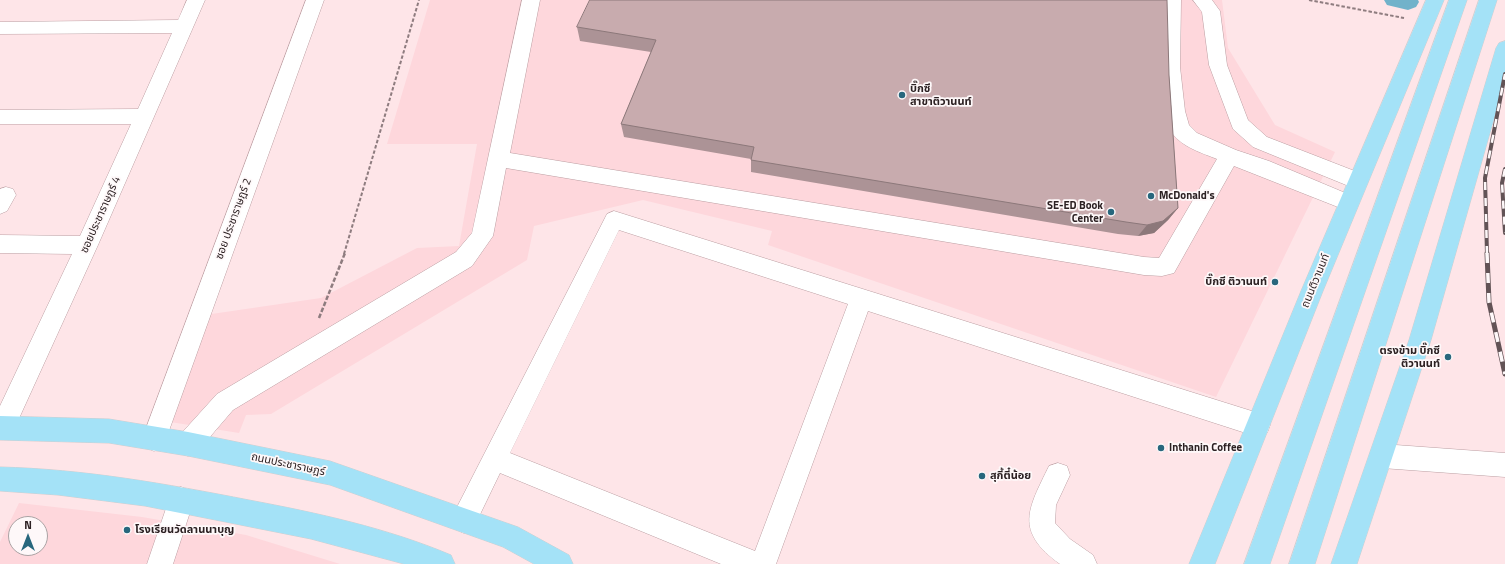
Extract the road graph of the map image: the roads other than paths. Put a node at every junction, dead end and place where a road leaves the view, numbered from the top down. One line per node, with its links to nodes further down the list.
1 (196, 0): 9 (street, ซอยประชาราษฎร์ 4)
2 (314, 0): 23 (street, ซอย ประชาราษฎร์ 2)
3 (531, 0): 15 (street)
4 (1172, 0): 14 (street)
5 (1202, 0): 16 (street)
6 (1435, 0): 16 (main road, ถนนติวานนท์)
7 (1458, 0): 39 (main road)
8 (1488, 0): 40 (main road)
9 (186, 26): 10 (street); 12 (street, ซอยประชาราษฎร์ 4)
10 (0, 28)
11 (1505, 48): 25 (main road)
12 (145, 116): 13 (street); 19 (street, ซอยประชาราษฎร์ 4)
13 (0, 117)
14 (1229, 156): 15 (street); 17 (street)
15 (499, 159): 24 (street)
16 (1358, 181): 17 (main road, ถนนติวานนท์)
17 (1348, 203): 21 (main road, ถนนติวานนท์)
18 (0, 244): 19 (street)
19 (87, 245): 22 (street, ซอยประชาราษฎร์ 4)
20 (861, 299): 21 (street); 26 (street); 36 (street)
21 (1258, 425): 38 (main road, ถนนติวานนท์)
22 (1, 428): 23 (main road, ถนนประชาราษฎร์)
23 (154, 438): 24 (main road, ถนนประชาราษฎร์)
24 (188, 444): 31 (main road, ถนนประชาราษฎร์)
25 (1382, 456): 27 (street); 41 (main road)
26 (495, 459): 31 (street); 35 (street)
27 (1505, 465)
28 (1058, 475): 37 (street)
29 (0, 479): 30 (main road)
30 (181, 500): 32 (street); 33 (main road)
31 (464, 520): 34 (main road, ถนนประชาราษฎร์)
32 (160, 564)
33 (442, 564)
34 (560, 564)
35 (753, 564)
36 (763, 564)
37 (1084, 564)
38 (1202, 564)
39 (1257, 564)
40 (1302, 564)
41 (1344, 564)

